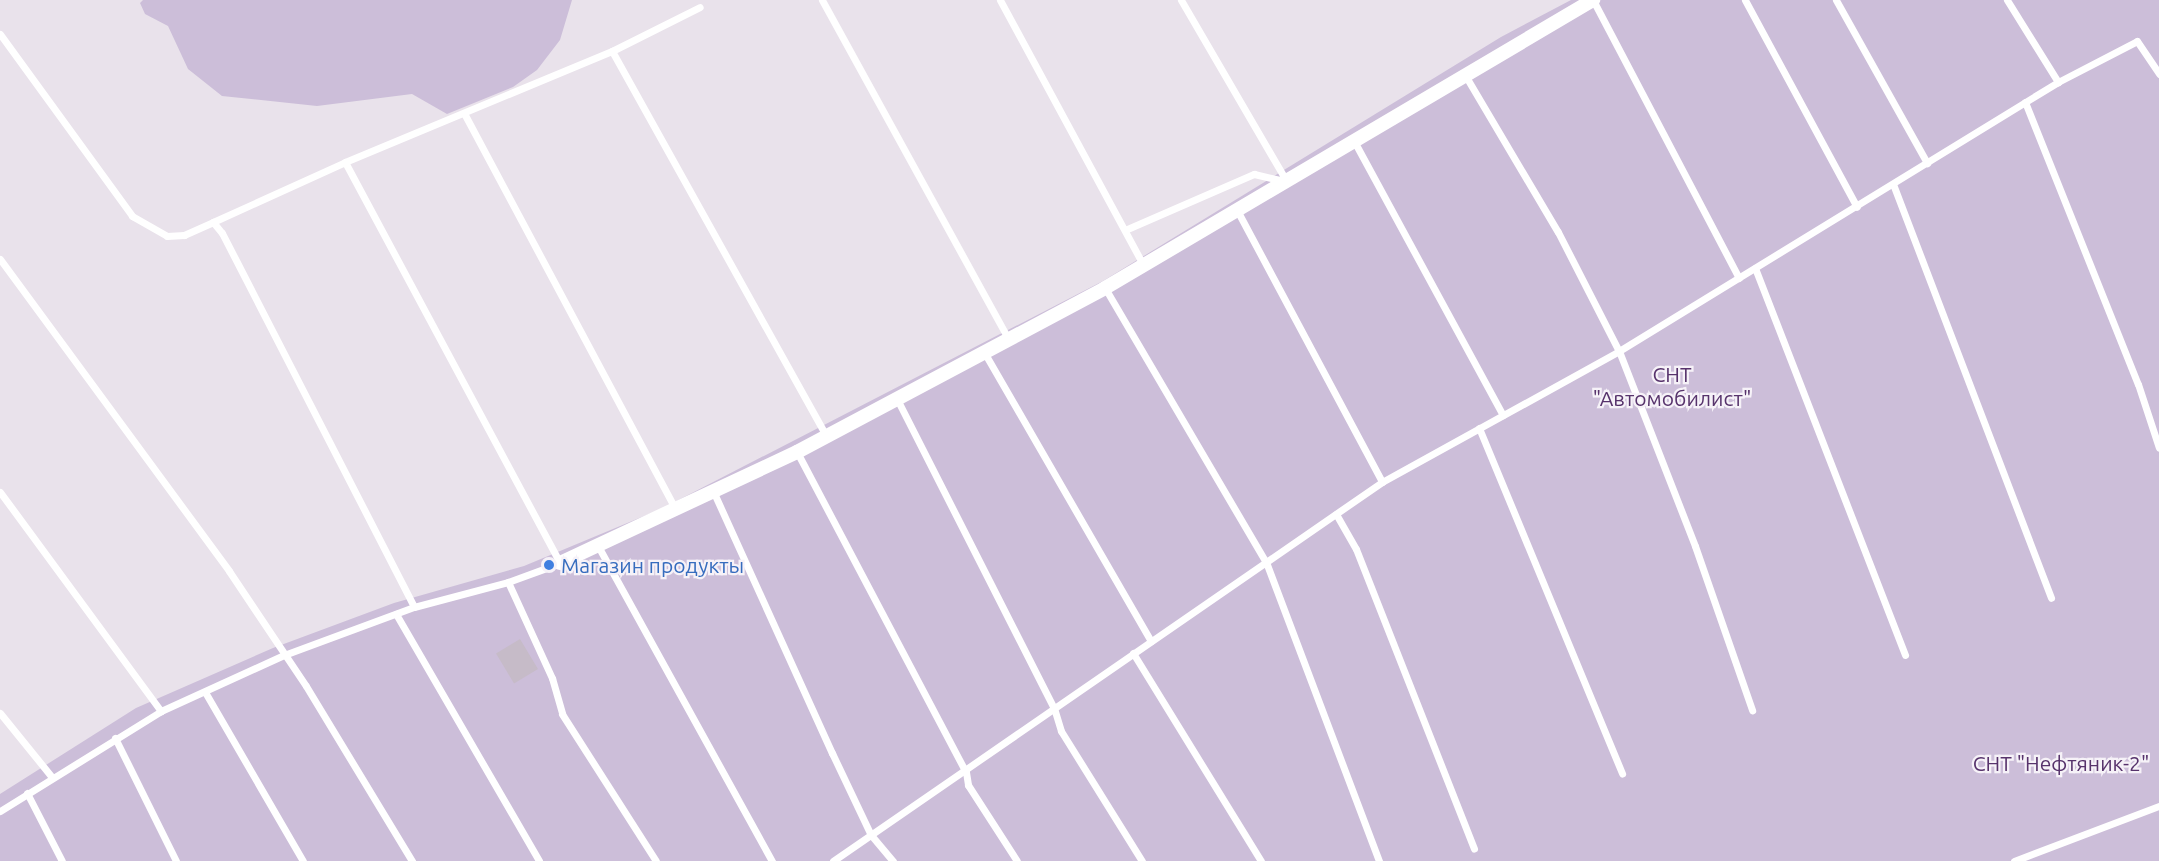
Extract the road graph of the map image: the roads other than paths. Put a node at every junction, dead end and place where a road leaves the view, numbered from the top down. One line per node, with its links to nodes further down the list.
1 (822, 0): 30 (lane)
2 (1000, 0): 24 (lane)
3 (1181, 0): 19 (lane)
4 (1593, 0): 12 (street); 28 (lane)
5 (1744, 0): 21 (lane)
6 (1836, 0): 18 (lane)
7 (2007, 0): 13 (lane)
8 (700, 7): 10 (lane)
9 (0, 34): 23 (lane)
10 (612, 51): 15 (lane); 36 (lane)
11 (2159, 74): 13 (lane)
12 (1465, 75): 16 (street); 31 (lane)
13 (2058, 82): 14 (lane)
14 (2025, 102): 18 (lane); 37 (lane)
15 (465, 115): 17 (lane); 42 (lane)
16 (1354, 141): 19 (street); 34 (lane)
17 (345, 162): 23 (lane); 46 (lane)
18 (1927, 163): 20 (lane)
19 (1287, 182): 22 (street); 24 (lane)
20 (1893, 184): 21 (lane); 48 (lane)
21 (1857, 207): 27 (lane)
22 (1238, 212): 26 (street); 39 (lane)
23 (213, 222): 49 (lane)
24 (1125, 230): 26 (lane)
25 (0, 259): 54 (lane)
26 (1144, 266): 29 (street)
27 (1755, 268): 28 (lane); 53 (lane)
28 (1738, 278): 31 (lane)
29 (1105, 288): 30 (street); 45 (lane)
30 (1008, 339): 32 (street)
31 (1619, 351): 34 (lane); 57 (lane)
32 (984, 352): 33 (street); 51 (lane)
33 (897, 399): 36 (street); 56 (lane)
34 (1503, 415): 35 (lane)
35 (1479, 428): 39 (lane); 62 (lane)
36 (826, 436): 38 (street)
37 (2159, 448)
38 (797, 452): 41 (street); 61 (lane)
39 (1382, 482): 43 (lane)
40 (0, 492): 58 (lane)
41 (714, 493): 42 (street); 67 (lane)
42 (676, 510): 44 (street)
43 (1336, 514): 45 (lane); 68 (lane)
44 (597, 546): 46 (street); 75 (lane)
45 (1266, 562): 51 (lane); 81 (lane)
46 (560, 563): 47 (lane)
47 (508, 582): 49 (lane); 74 (lane)
48 (2051, 598)
49 (414, 607): 50 (lane)
50 (396, 614): 54 (lane); 73 (lane)
51 (1151, 641): 52 (lane)
52 (1133, 653): 56 (lane); 80 (lane)
53 (1905, 655)
54 (285, 656): 55 (lane); 72 (lane)
55 (205, 692): 58 (lane); 71 (lane)
56 (1054, 708): 61 (lane); 79 (lane)
57 (1752, 710)
58 (161, 711): 60 (lane)
59 (0, 713): 63 (lane)
60 (115, 738): 63 (lane); 70 (lane)
61 (966, 772): 67 (lane); 78 (lane)
62 (1622, 774)
63 (51, 776): 64 (lane)
64 (27, 793): 66 (lane); 69 (lane)
65 (2159, 806): 82 (lane)
66 (0, 811)
67 (871, 835): 76 (lane); 77 (lane)
68 (1474, 849)
69 (62, 861)
70 (176, 861)
71 (303, 861)
72 (412, 861)
73 (539, 861)
74 (656, 861)
75 (772, 861)
76 (833, 861)
77 (893, 861)
78 (1017, 861)
79 (1142, 861)
80 (1261, 861)
81 (1379, 861)
82 (2014, 861)

